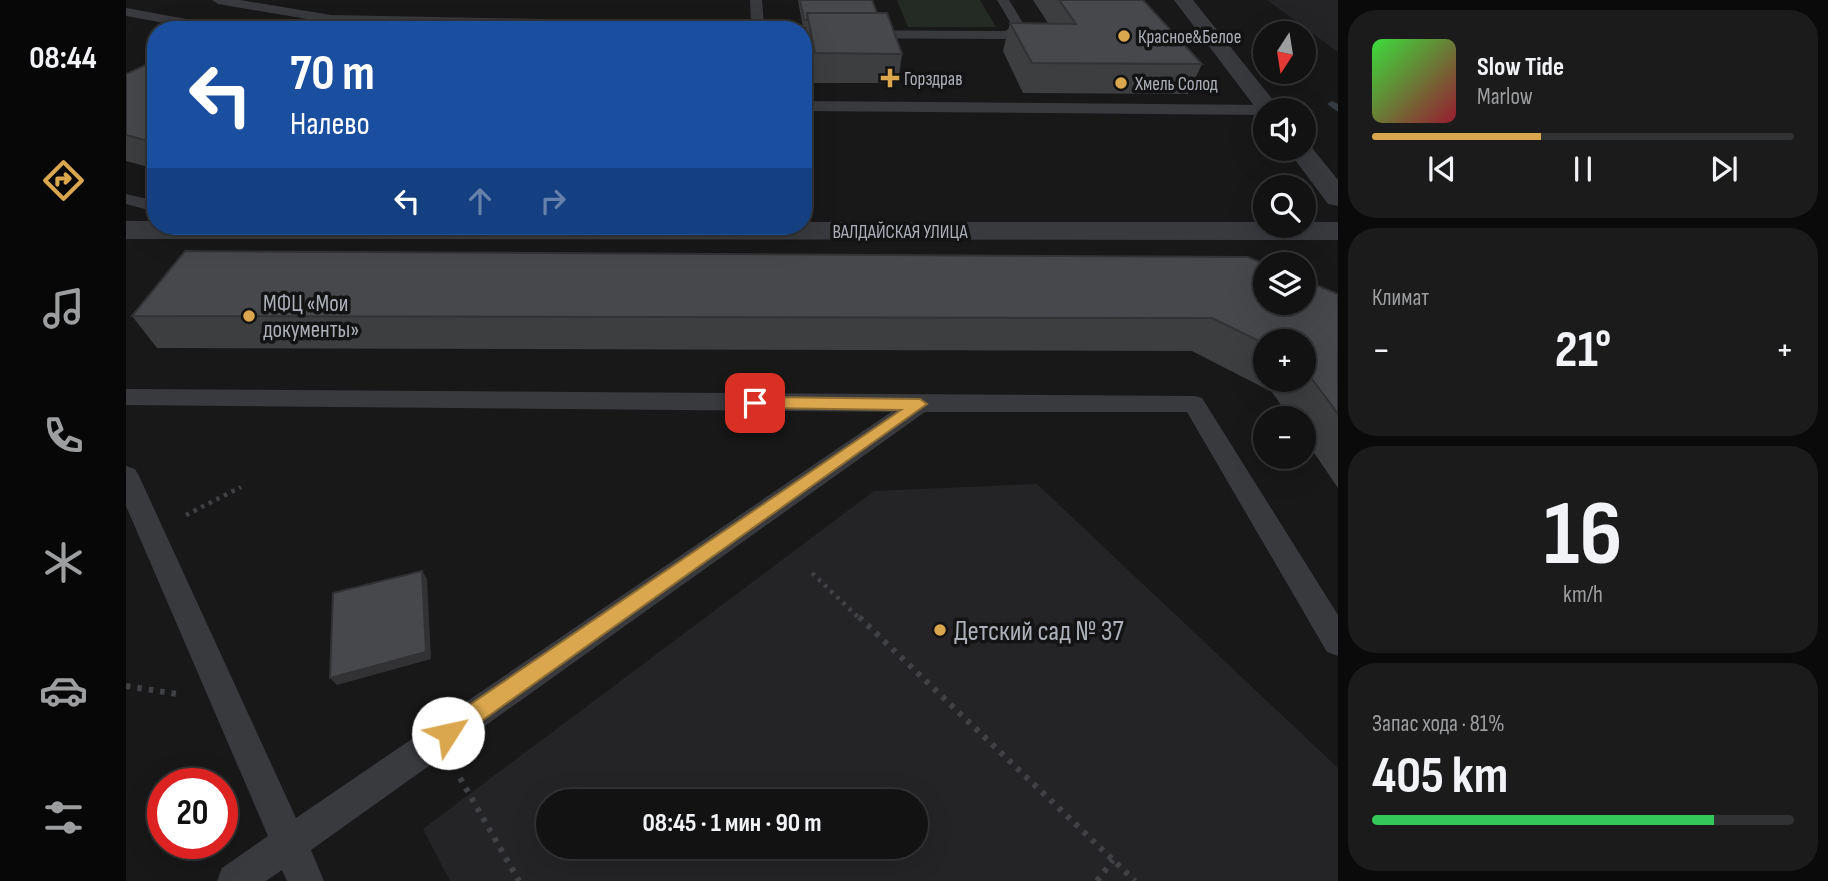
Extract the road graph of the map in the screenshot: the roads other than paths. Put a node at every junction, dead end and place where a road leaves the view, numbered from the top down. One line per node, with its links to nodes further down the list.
1 (218, 0): 5 (lane)
2 (756, 0): 11 (lane)
3 (1003, 0): 12 (lane)
4 (1183, 0): 13 (street)
5 (238, 2): 7 (lane)
6 (126, 12): 8 (lane)
7 (332, 19): 9 (lane); 10 (lane)
8 (176, 21)
9 (343, 21)
10 (427, 21)
11 (758, 21)
12 (812, 34)
13 (1260, 98)
14 (812, 106): 15 (lane)
15 (1253, 110)
16 (1309, 161): 17 (street)
17 (1338, 198)
18 (126, 200): 19 (lane)
19 (147, 205)
20 (812, 228): 23 (street, ВАЛДАЙСКАЯ УЛИЦА)
21 (147, 229): 22 (street, ВАЛДАЙСКАЯ УЛИЦА)
22 (126, 230)
23 (1338, 232)
24 (126, 397): 25 (lane)
25 (920, 404): 27 (lane); 28 (lane)
26 (126, 476): 28 (lane)
27 (1338, 642)
28 (290, 842): 29 (lane); 30 (lane)
29 (234, 881)
30 (306, 881)

